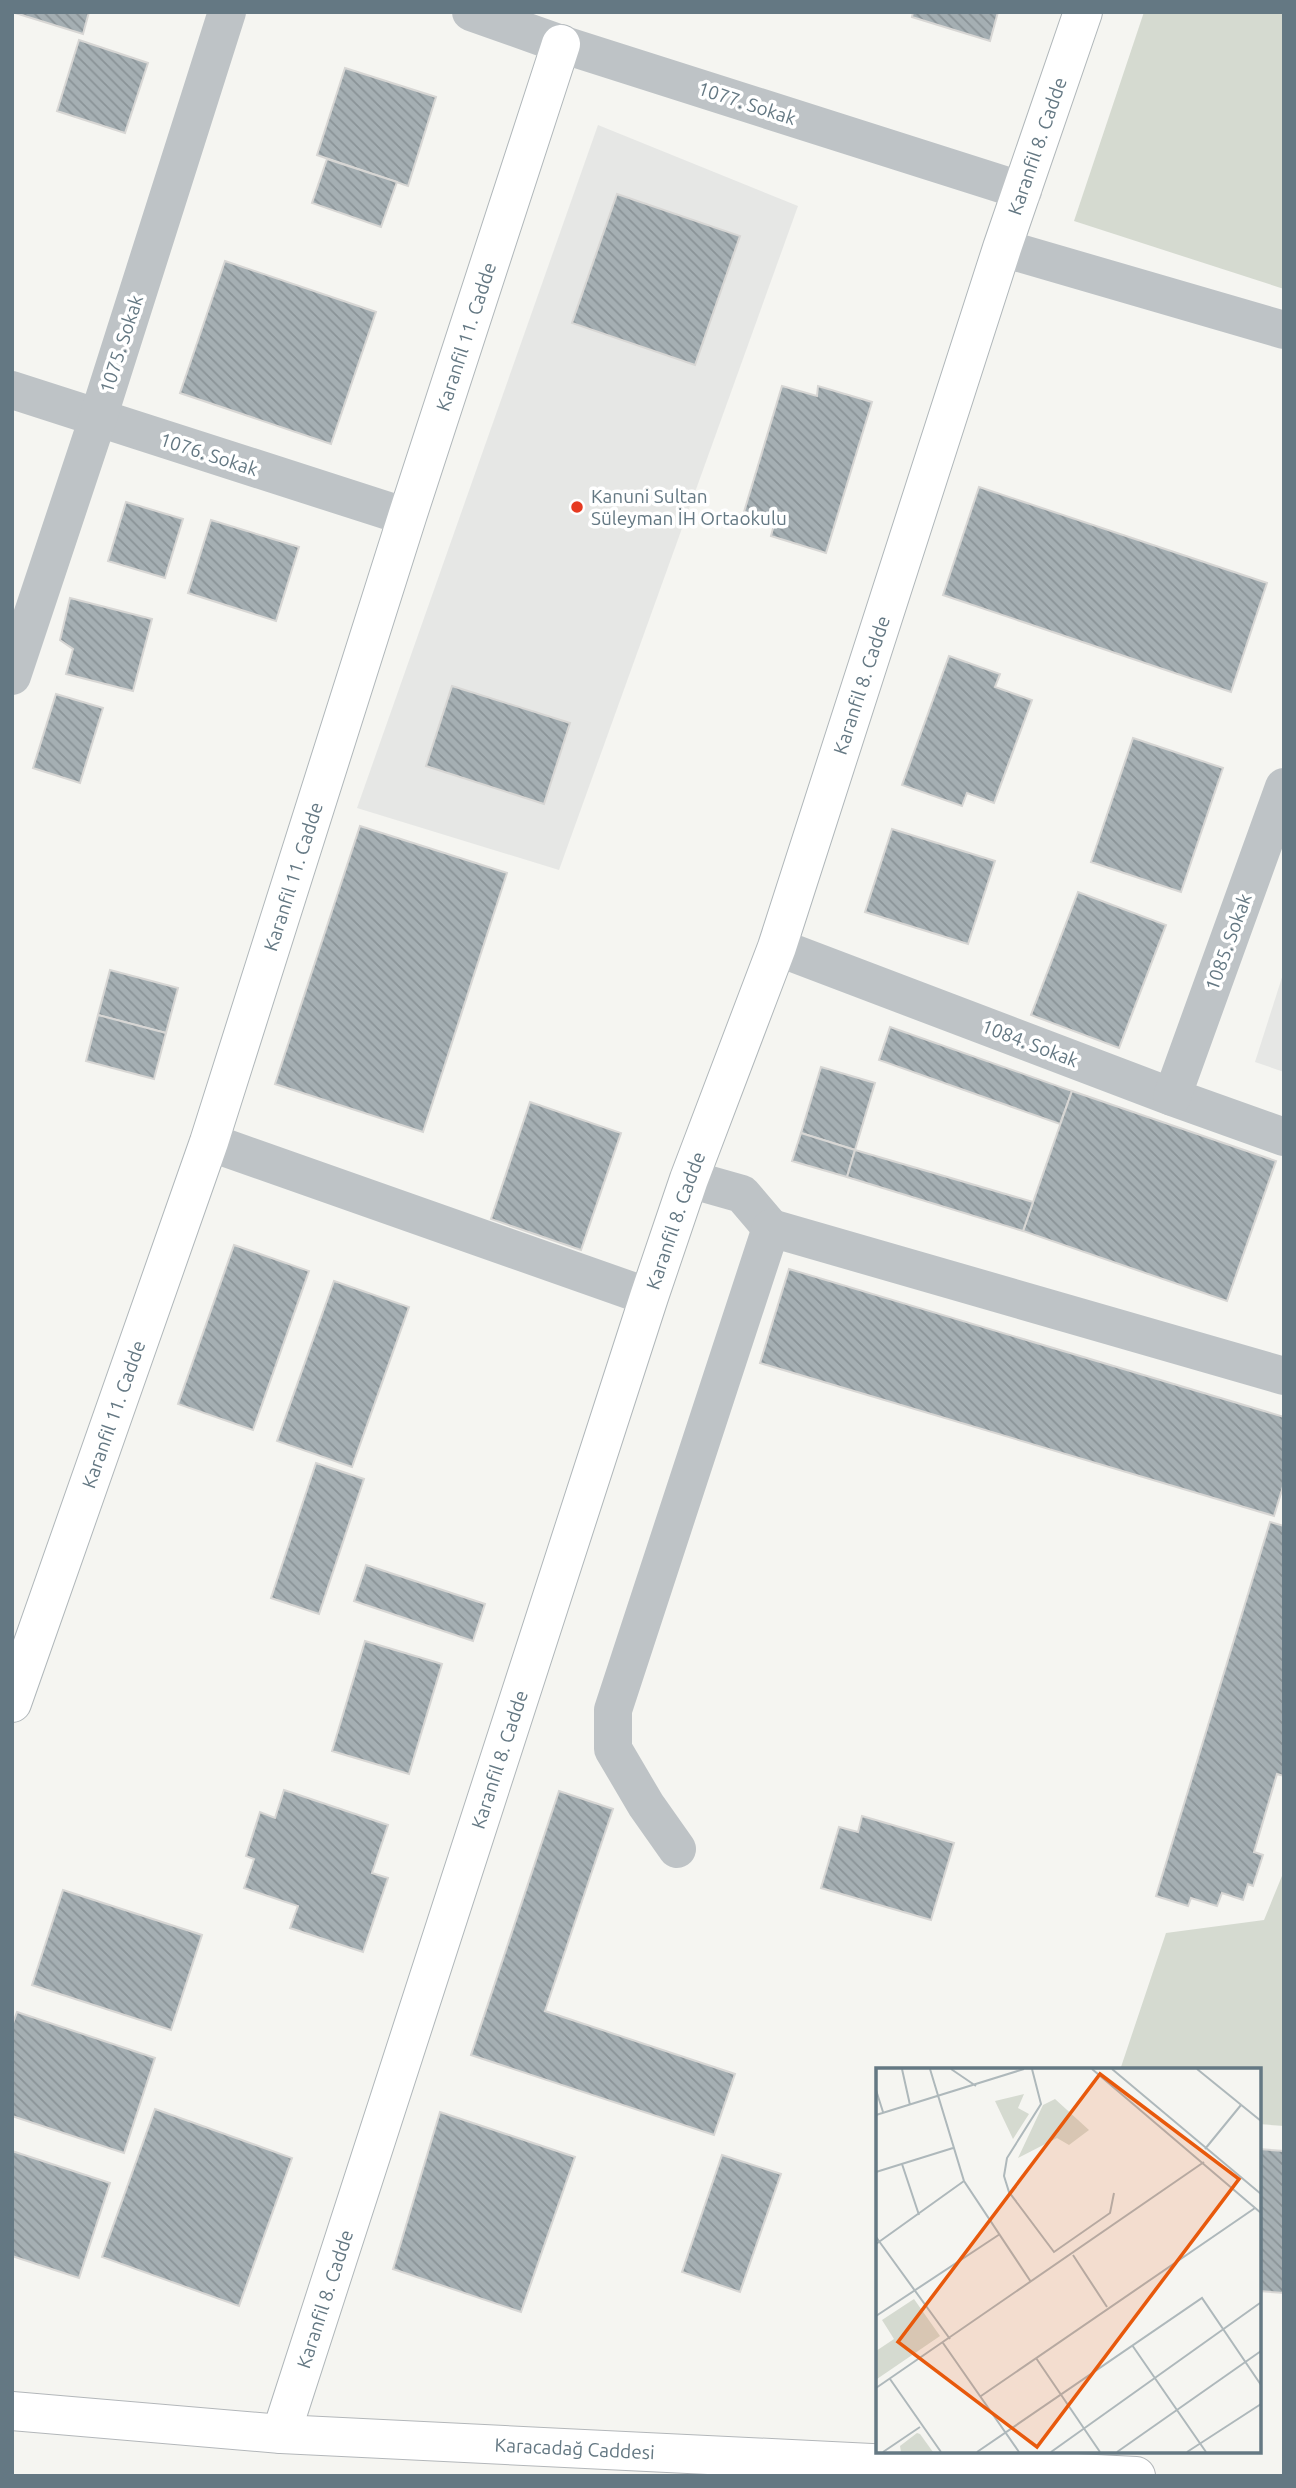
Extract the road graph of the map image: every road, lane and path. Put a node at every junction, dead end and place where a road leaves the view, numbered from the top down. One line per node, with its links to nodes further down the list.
1 (227, 12): 9 (street, 1075. Sokak)
2 (471, 12): 4 (street, 1077. Sokak)
3 (1083, 12): 5 (main road, Karanfil 8. Cadde)
4 (561, 44): 5 (street, 1077. Sokak); 10 (main road, Karanfil 11. Cadde)
5 (1023, 191): 6 (main road, Karanfil 8. Cadde)
6 (1002, 248): 7 (street); 13 (main road, Karanfil 8. Cadde)
7 (1284, 330)
8 (12, 390): 9 (street, 1076. Sokak)
9 (97, 418): 10 (street, 1076. Sokak); 11 (street, 1075. Sokak)
10 (407, 517): 16 (main road, Karanfil 11. Cadde)
11 (12, 676)
12 (1284, 787): 14 (street, 1085. Sokak)
13 (777, 947): 14 (street, 1084. Sokak); 17 (main road, Karanfil 8. Cadde)
14 (1172, 1097): 15 (street, 1084. Sokak)
15 (1284, 1137)
16 (209, 1142): 19 (street); 21 (main road, Karanfil 11. Cadde)
17 (689, 1179): 18 (street); 19 (main road, Karanfil 8. Cadde)
18 (771, 1228): 20 (street); 22 (street)
19 (649, 1297): 24 (main road, Karanfil 8. Cadde)
20 (1284, 1376)
21 (12, 1703)
22 (677, 1849)
23 (12, 2411): 24 (main road, Karacadağ Caddesi)
24 (281, 2434): 25 (main road, Karacadağ Caddesi)
25 (1136, 2476)

